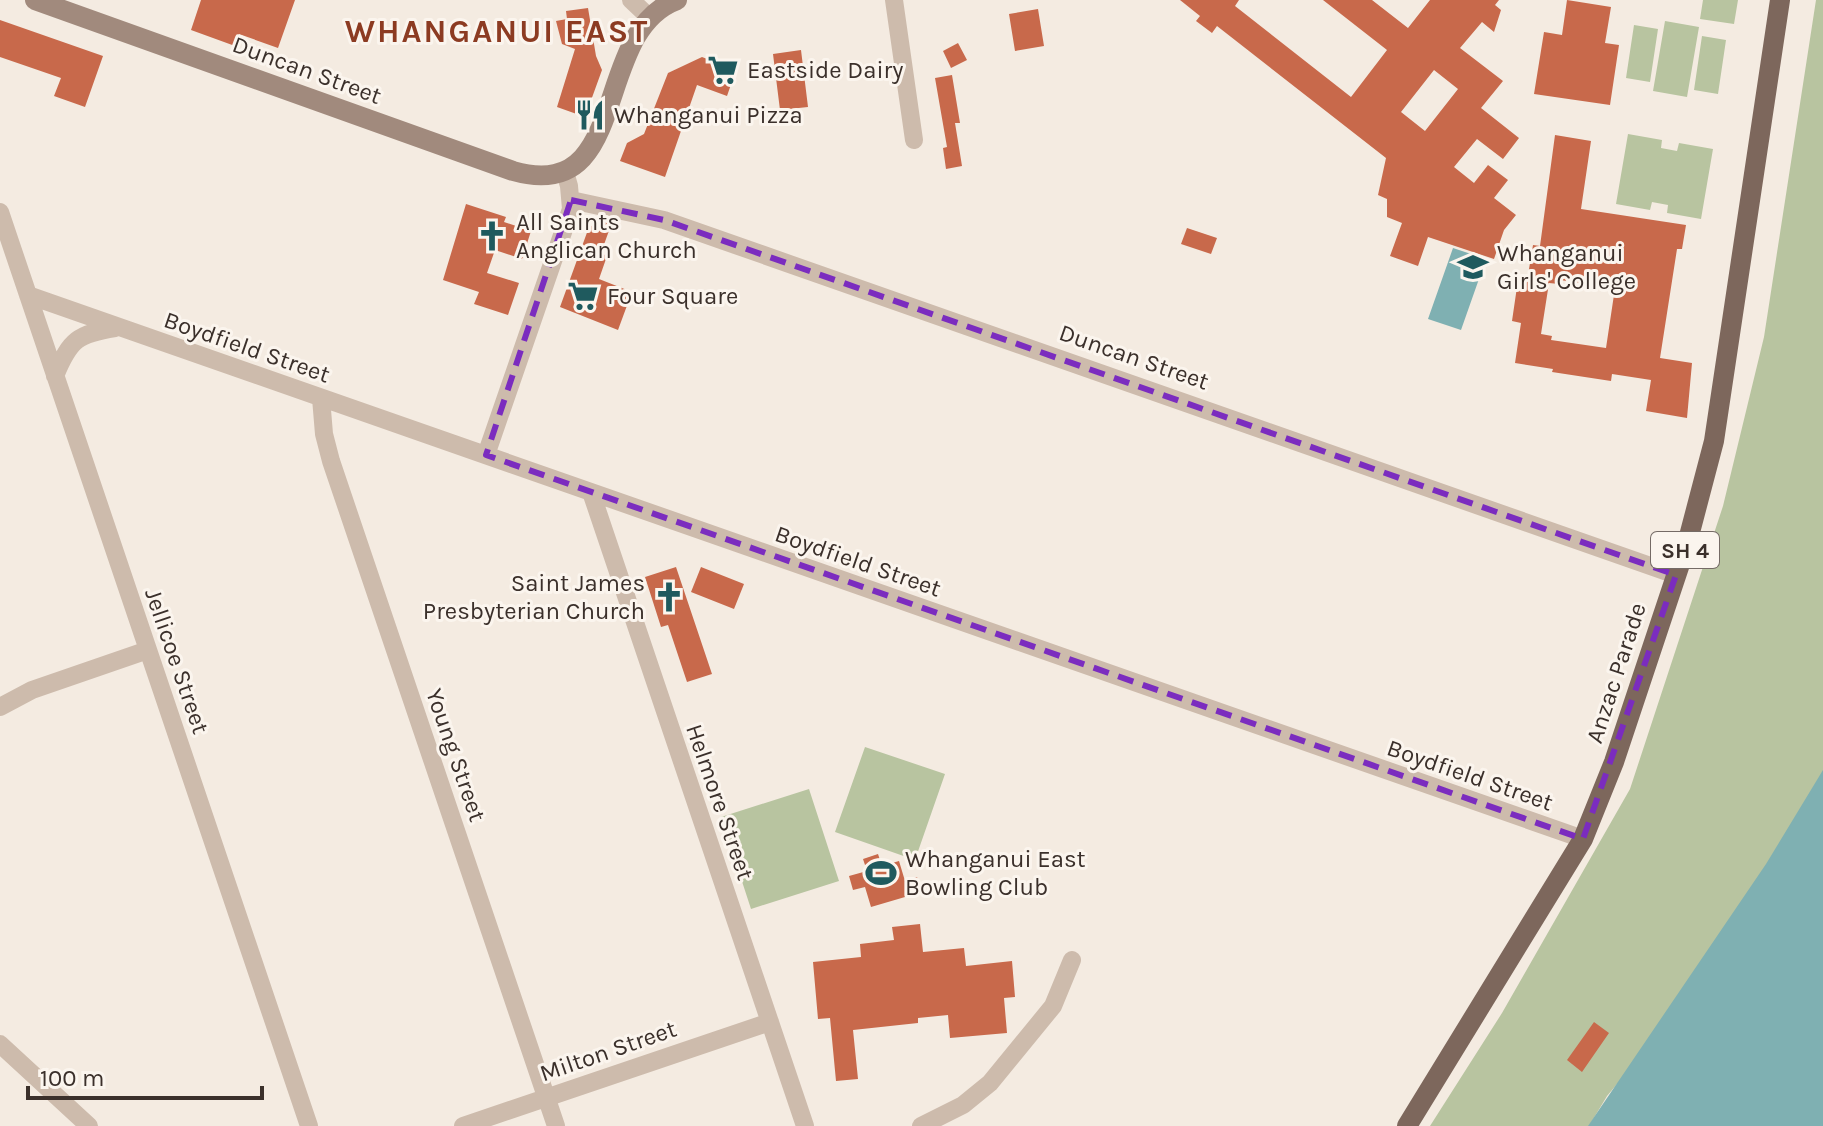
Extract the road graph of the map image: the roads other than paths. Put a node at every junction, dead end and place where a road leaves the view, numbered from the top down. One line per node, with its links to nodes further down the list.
1 (35, 0): 8 (main road, Duncan Street)
2 (631, 0): 6 (street)
3 (677, 0): 6 (main road)
4 (894, 0): 7 (street)
5 (1780, 0): 17 (main road, Anzac Parade / SH 4)
6 (649, 17): 8 (main road)
7 (914, 140)
8 (565, 172): 9 (street)
9 (571, 200): 15 (street); 17 (street, Duncan Street)
10 (0, 212): 11 (street, Jellicoe Street)
11 (28, 295): 12 (street, Boydfield Street); 13 (street, Jellicoe Street)
12 (118, 327): 13 (street); 14 (street, Boydfield Street)
13 (55, 376): 18 (street, Jellicoe Street)
14 (321, 398): 15 (street, Boydfield Street); 24 (street, Young Street)
15 (486, 455): 16 (street, Boydfield Street)
16 (591, 492): 20 (street, Boydfield Street); 22 (street, Helmore Street)
17 (1676, 575): 20 (main road, Anzac Parade / SH 4)
18 (148, 650): 19 (street); 26 (street, Jellicoe Street)
19 (0, 707)
20 (1583, 839): 31 (main road, Anzac Parade / SH 4)
21 (1072, 960): 30 (street)
22 (770, 1022): 24 (street, Milton Street); 29 (street, Helmore Street)
23 (0, 1044): 25 (street)
24 (546, 1098): 27 (street, Milton Street); 28 (street, Young Street)
25 (89, 1126)
26 (309, 1126)
27 (463, 1126)
28 (556, 1126)
29 (805, 1126)
30 (921, 1126)
31 (1407, 1126)

